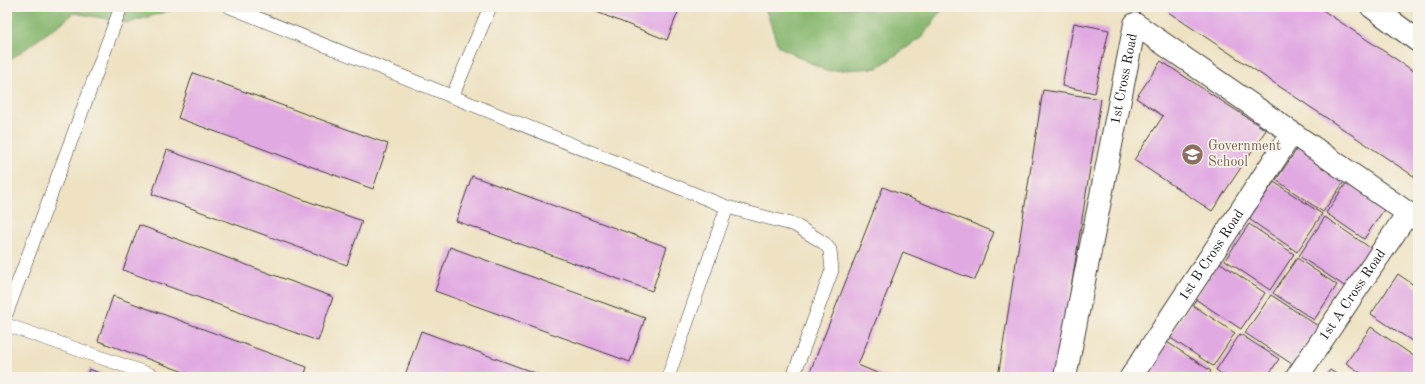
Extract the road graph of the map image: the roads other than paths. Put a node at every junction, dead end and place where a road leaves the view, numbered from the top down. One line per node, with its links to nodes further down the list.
1 (121, 7): 10 (lane)
2 (230, 7): 6 (lane)
3 (490, 7): 6 (lane)
4 (1372, 7): 5 (street)
5 (1418, 41)
6 (452, 97): 8 (lane)
7 (1292, 133): 9 (street, 1st Cross Road); 15 (street, 1st Cross Road); 16 (street, 1st B Cross Road)
8 (727, 207): 13 (lane); 14 (lane)
9 (1413, 217): 17 (street, 1st A Cross Road)
10 (7, 312)
11 (7, 325): 12 (lane)
12 (157, 377)
13 (668, 377)
14 (793, 377)
15 (1065, 377)
16 (1131, 377)
17 (1298, 377)

